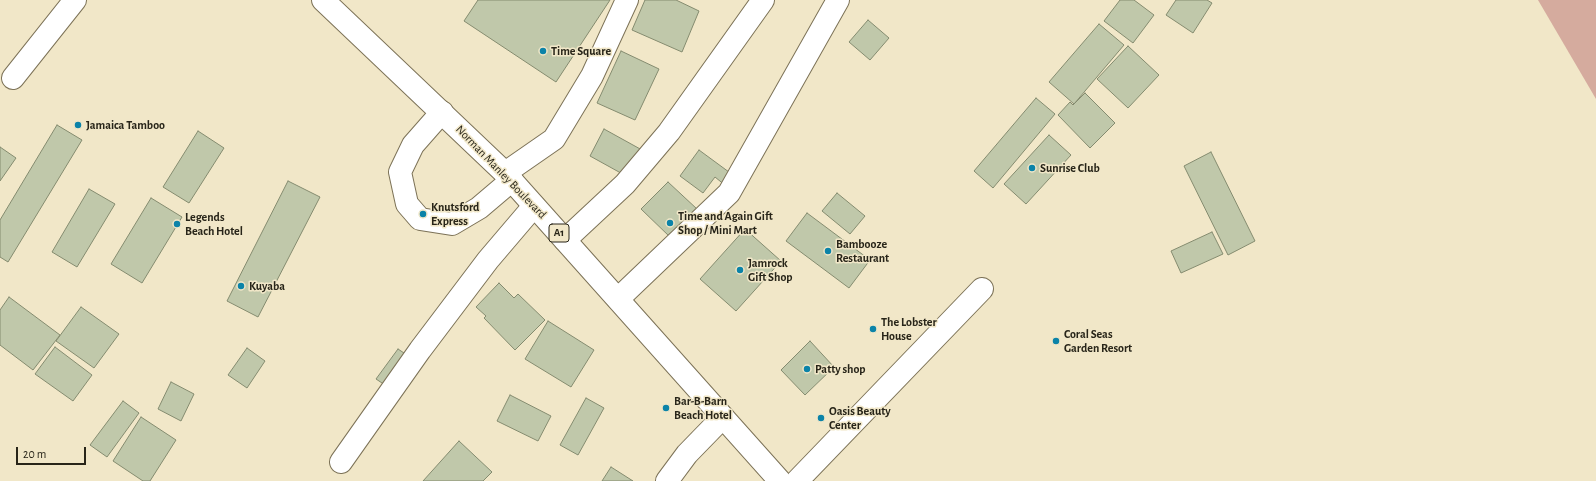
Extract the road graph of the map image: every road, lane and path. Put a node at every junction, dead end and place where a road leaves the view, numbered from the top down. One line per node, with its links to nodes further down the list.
1 (75, 0): 6 (main road)
2 (323, 0): 7 (main road, Norman Manley Boulevard / A1)
3 (627, 0): 8 (main road)
4 (763, 0): 10 (main road)
5 (838, 0): 12 (main road)
6 (13, 78)
7 (442, 112): 8 (main road, Norman Manley Boulevard / A1); 8 (main road)
8 (508, 176): 9 (main road, Norman Manley Boulevard / A1)
9 (534, 206): 10 (main road, Norman Manley Boulevard / A1); 14 (main road)
10 (565, 240): 12 (main road, Norman Manley Boulevard / A1)
11 (982, 289): 17 (main road)
12 (618, 299): 13 (main road, Norman Manley Boulevard / A1)
13 (723, 417): 15 (main road); 16 (main road, Norman Manley Boulevard / A1)
14 (341, 462)
15 (667, 481)
16 (780, 481)
17 (797, 481)

